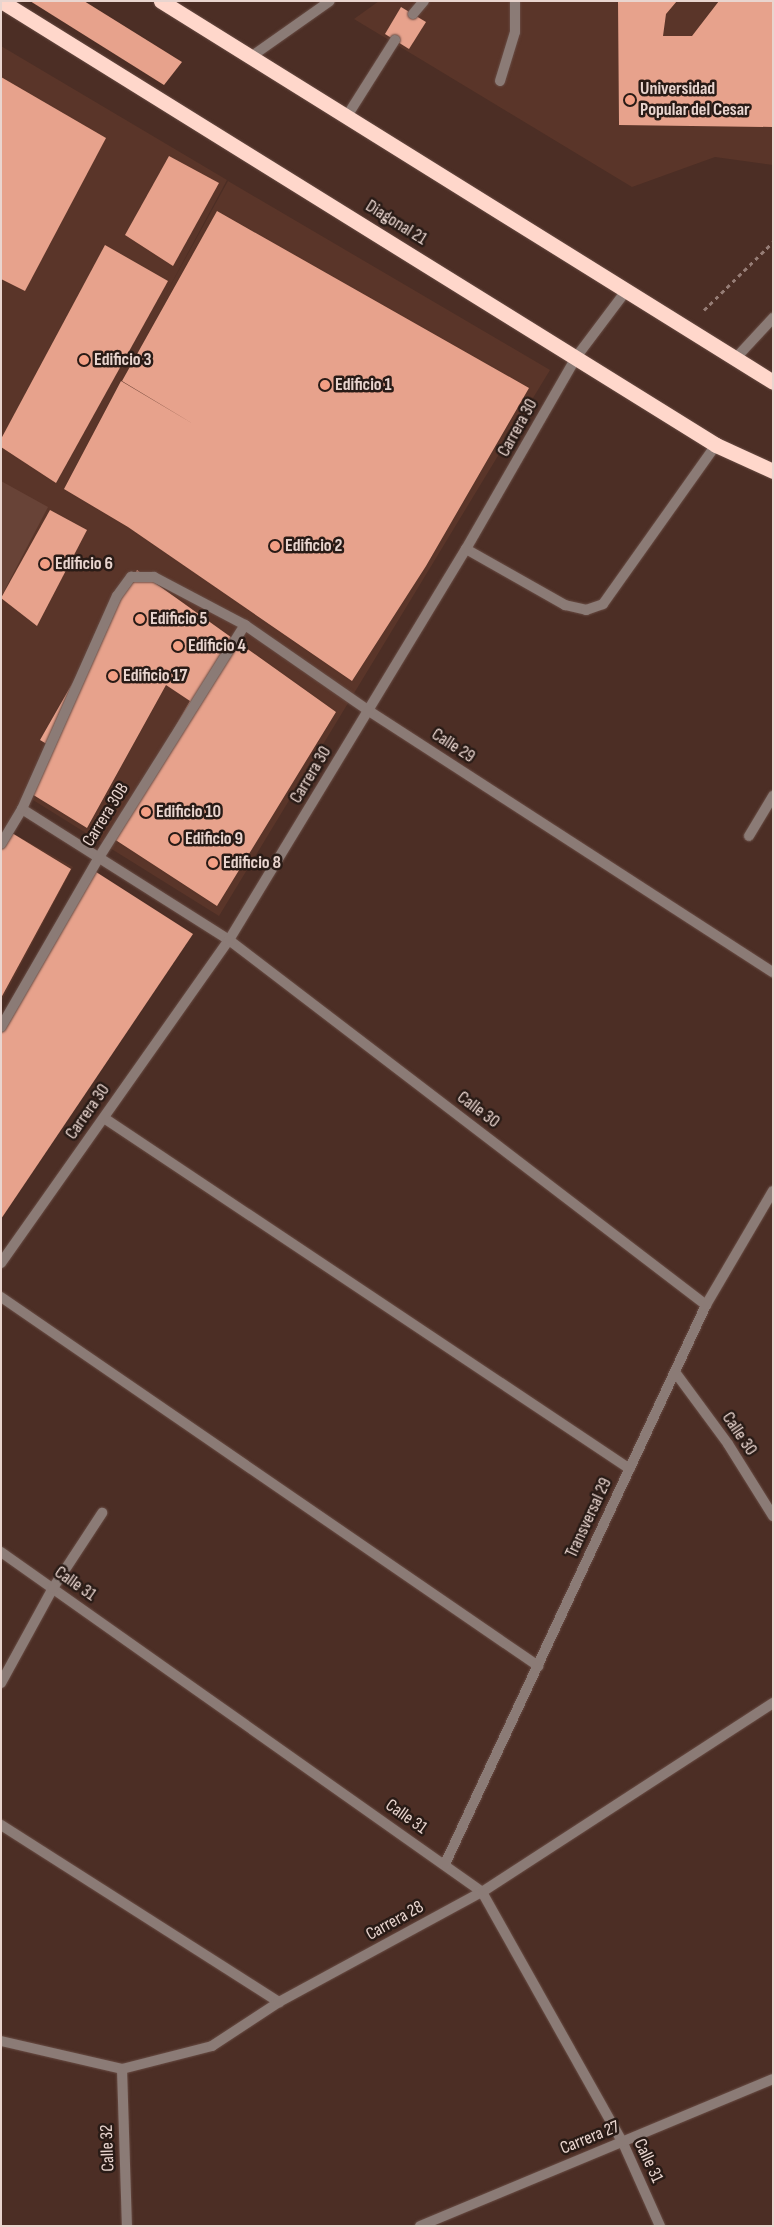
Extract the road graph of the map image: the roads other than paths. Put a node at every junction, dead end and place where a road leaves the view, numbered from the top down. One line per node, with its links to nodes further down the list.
1 (2, 1): 13 (highway, Diagonal 21)
2 (161, 1): 8 (highway)
3 (330, 1): 8 (street)
4 (424, 1): 6 (street)
5 (514, 1): 9 (street)
6 (413, 14)
7 (395, 40): 10 (street)
8 (252, 56): 10 (highway)
9 (500, 81)
10 (347, 116): 11 (highway)
11 (626, 291): 13 (street, Carrera 30); 14 (highway)
12 (773, 318): 14 (street)
13 (577, 356): 16 (highway, Diagonal 21); 18 (street, Carrera 30)
14 (735, 359): 15 (highway)
15 (773, 382)
16 (716, 445): 17 (highway, Diagonal 21); 18 (street)
17 (773, 471)
18 (466, 549): 20 (street, Carrera 30)
19 (245, 625): 20 (street, Calle 29); 22 (street, Calle 29); 25 (street, Carrera 30B)
20 (369, 711): 26 (street, Carrera 30); 27 (street, Calle 29)
21 (773, 796): 23 (street)
22 (22, 809): 24 (street); 25 (street, Calle 30)
23 (749, 836)
24 (1, 844)
25 (98, 859): 26 (street, Calle 30); 28 (street, Carrera 30B)
26 (229, 940): 29 (street, Carrera 30); 33 (street, Calle 30)
27 (773, 972)
28 (1, 1027)
29 (104, 1118): 31 (street, Carrera 30); 35 (street)
30 (773, 1191): 33 (street, Transversal 29)
31 (1, 1263)
32 (1, 1297): 40 (street)
33 (706, 1305): 34 (street, Transversal 29)
34 (675, 1372): 35 (street, Transversal 29); 37 (street, Calle 30)
35 (630, 1469): 40 (street, Transversal 29)
36 (102, 1514): 39 (street)
37 (773, 1516)
38 (1, 1552): 39 (street, Calle 31)
39 (53, 1588): 41 (street); 44 (street, Calle 31)
40 (538, 1666): 44 (street, Transversal 29)
41 (1, 1683)
42 (773, 1703): 45 (street, Carrera 28)
43 (1, 1825): 46 (street)
44 (445, 1864): 45 (street, Calle 31)
45 (482, 1892): 46 (street, Carrera 28); 50 (street, Calle 31)
46 (279, 2002): 48 (street, Carrera 28)
47 (1, 2041): 48 (street, Carrera 28)
48 (122, 2069): 51 (street, Calle 32)
49 (773, 2079): 50 (street, Carrera 27)
50 (623, 2143): 52 (street, Carrera 27); 53 (street, Calle 31)
51 (127, 2226)
52 (420, 2226)
53 (660, 2226)

